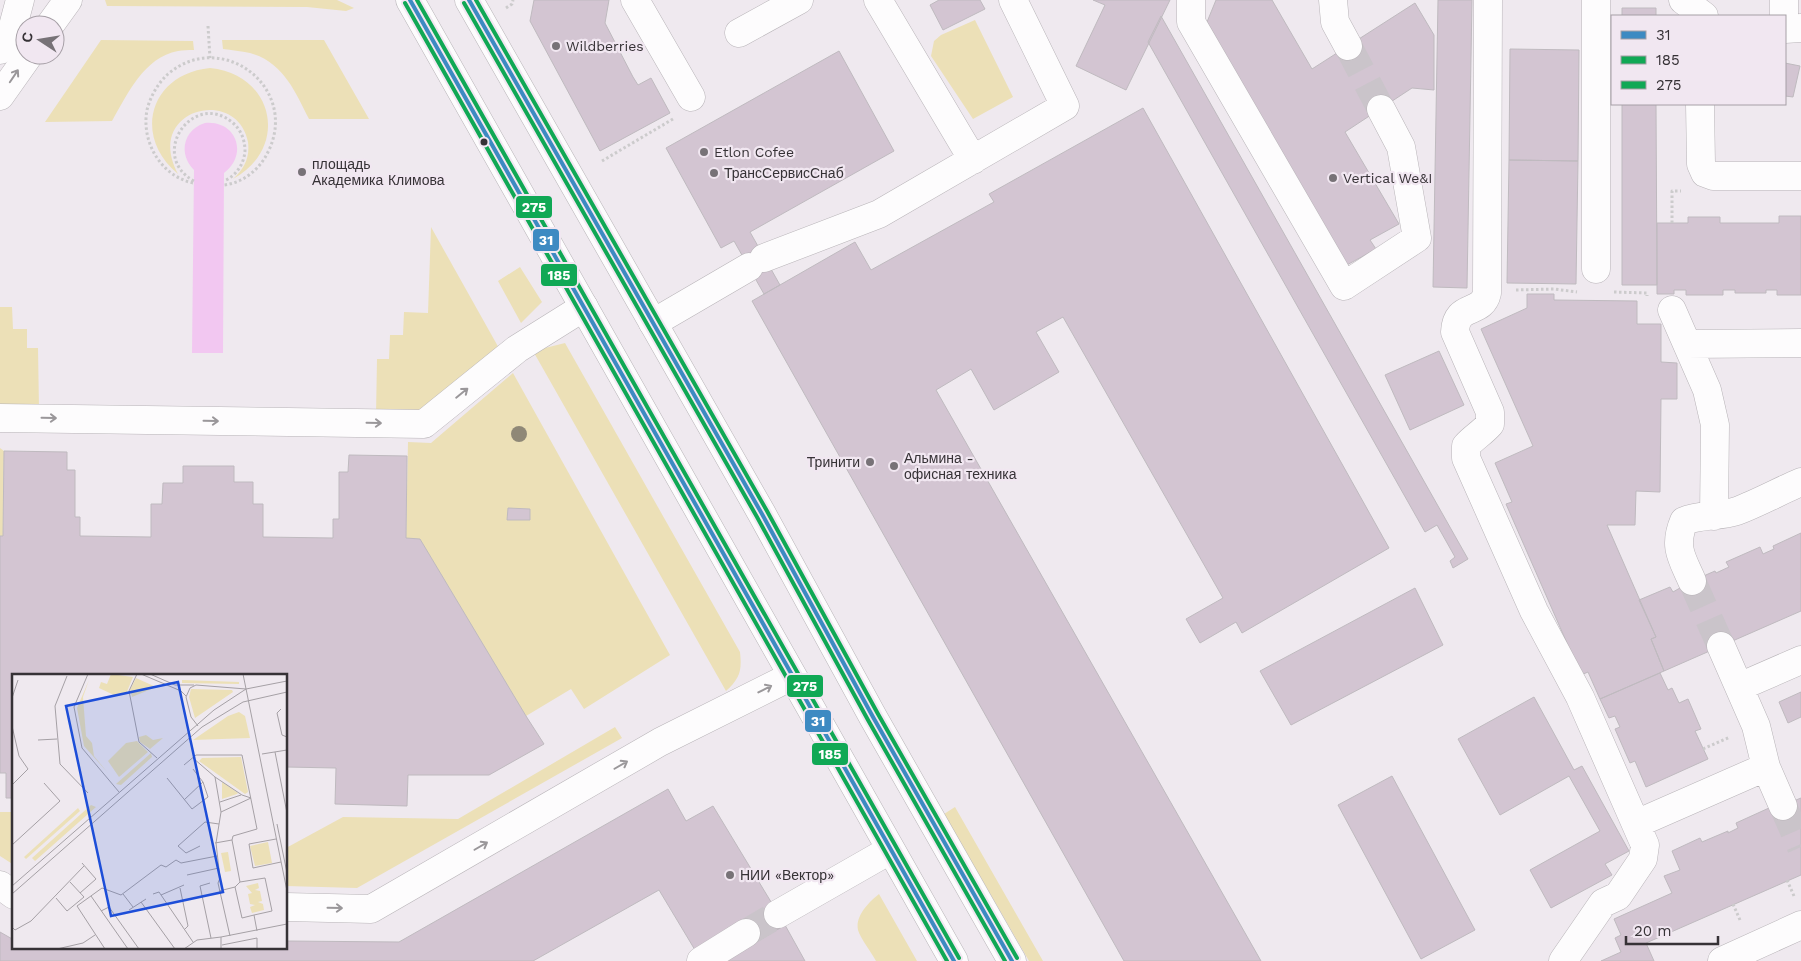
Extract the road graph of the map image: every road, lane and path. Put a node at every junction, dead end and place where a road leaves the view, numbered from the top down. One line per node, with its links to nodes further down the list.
1 (20, 0): 23 (main road)
2 (68, 0): 15 (main road)
3 (410, 0): 34 (main road)
4 (469, 0): 36 (main road)
5 (799, 0): 21 (main road)
6 (878, 0): 30 (main road)
7 (1013, 0): 30 (main road)
8 (1191, 0): 29 (main road)
9 (1333, 0): 22 (main road)
10 (1488, 0): 49 (main road)
11 (1596, 0): 33 (main road)
12 (1683, 0): 16 (main road)
13 (1784, 0): 17 (main road)
14 (646, 4): 27 (main road)
15 (57, 15)
16 (1703, 15)
17 (1784, 15)
18 (208, 26): 24 (path)
19 (1801, 28): 20 (main road)
20 (1786, 29)
21 (739, 33)
22 (1348, 46)
23 (0, 50)
24 (210, 58): 24 (path)
25 (22, 65): 26 (main road, one-way to 25)
26 (0, 96)
27 (691, 97): 31 (path)
28 (1700, 105): 32 (main road)
29 (1381, 109)
30 (973, 160): 36 (main road)
31 (602, 161)
32 (1801, 176)
33 (1596, 269)
34 (584, 307): 39 (main road, one-way to 34); 45 (main road)
35 (1672, 310): 38 (main road)
36 (653, 323): 59 (main road)
37 (1801, 343): 38 (main road)
38 (1687, 344): 41 (main road)
39 (0, 418)
40 (1801, 482): 41 (main road)
41 (1714, 516): 42 (main road)
42 (1692, 581)
43 (1721, 646): 46 (main road)
44 (1801, 660): 46 (main road)
45 (792, 676): 50 (main road); 53 (main road, one-way to 45)
46 (1739, 687): 47 (main road)
47 (1766, 766): 48 (main road); 49 (main road)
48 (1783, 806)
49 (1636, 824): 60 (main road)
50 (890, 850): 54 (main road); 58 (main road)
51 (0, 885): 52 (main road)
52 (12, 893)
53 (288, 907)
54 (778, 914)
55 (1801, 926): 61 (main road)
56 (746, 933): 57 (main road)
57 (701, 961)
58 (954, 961)
59 (1012, 961)
60 (1563, 961)
61 (1722, 961)

